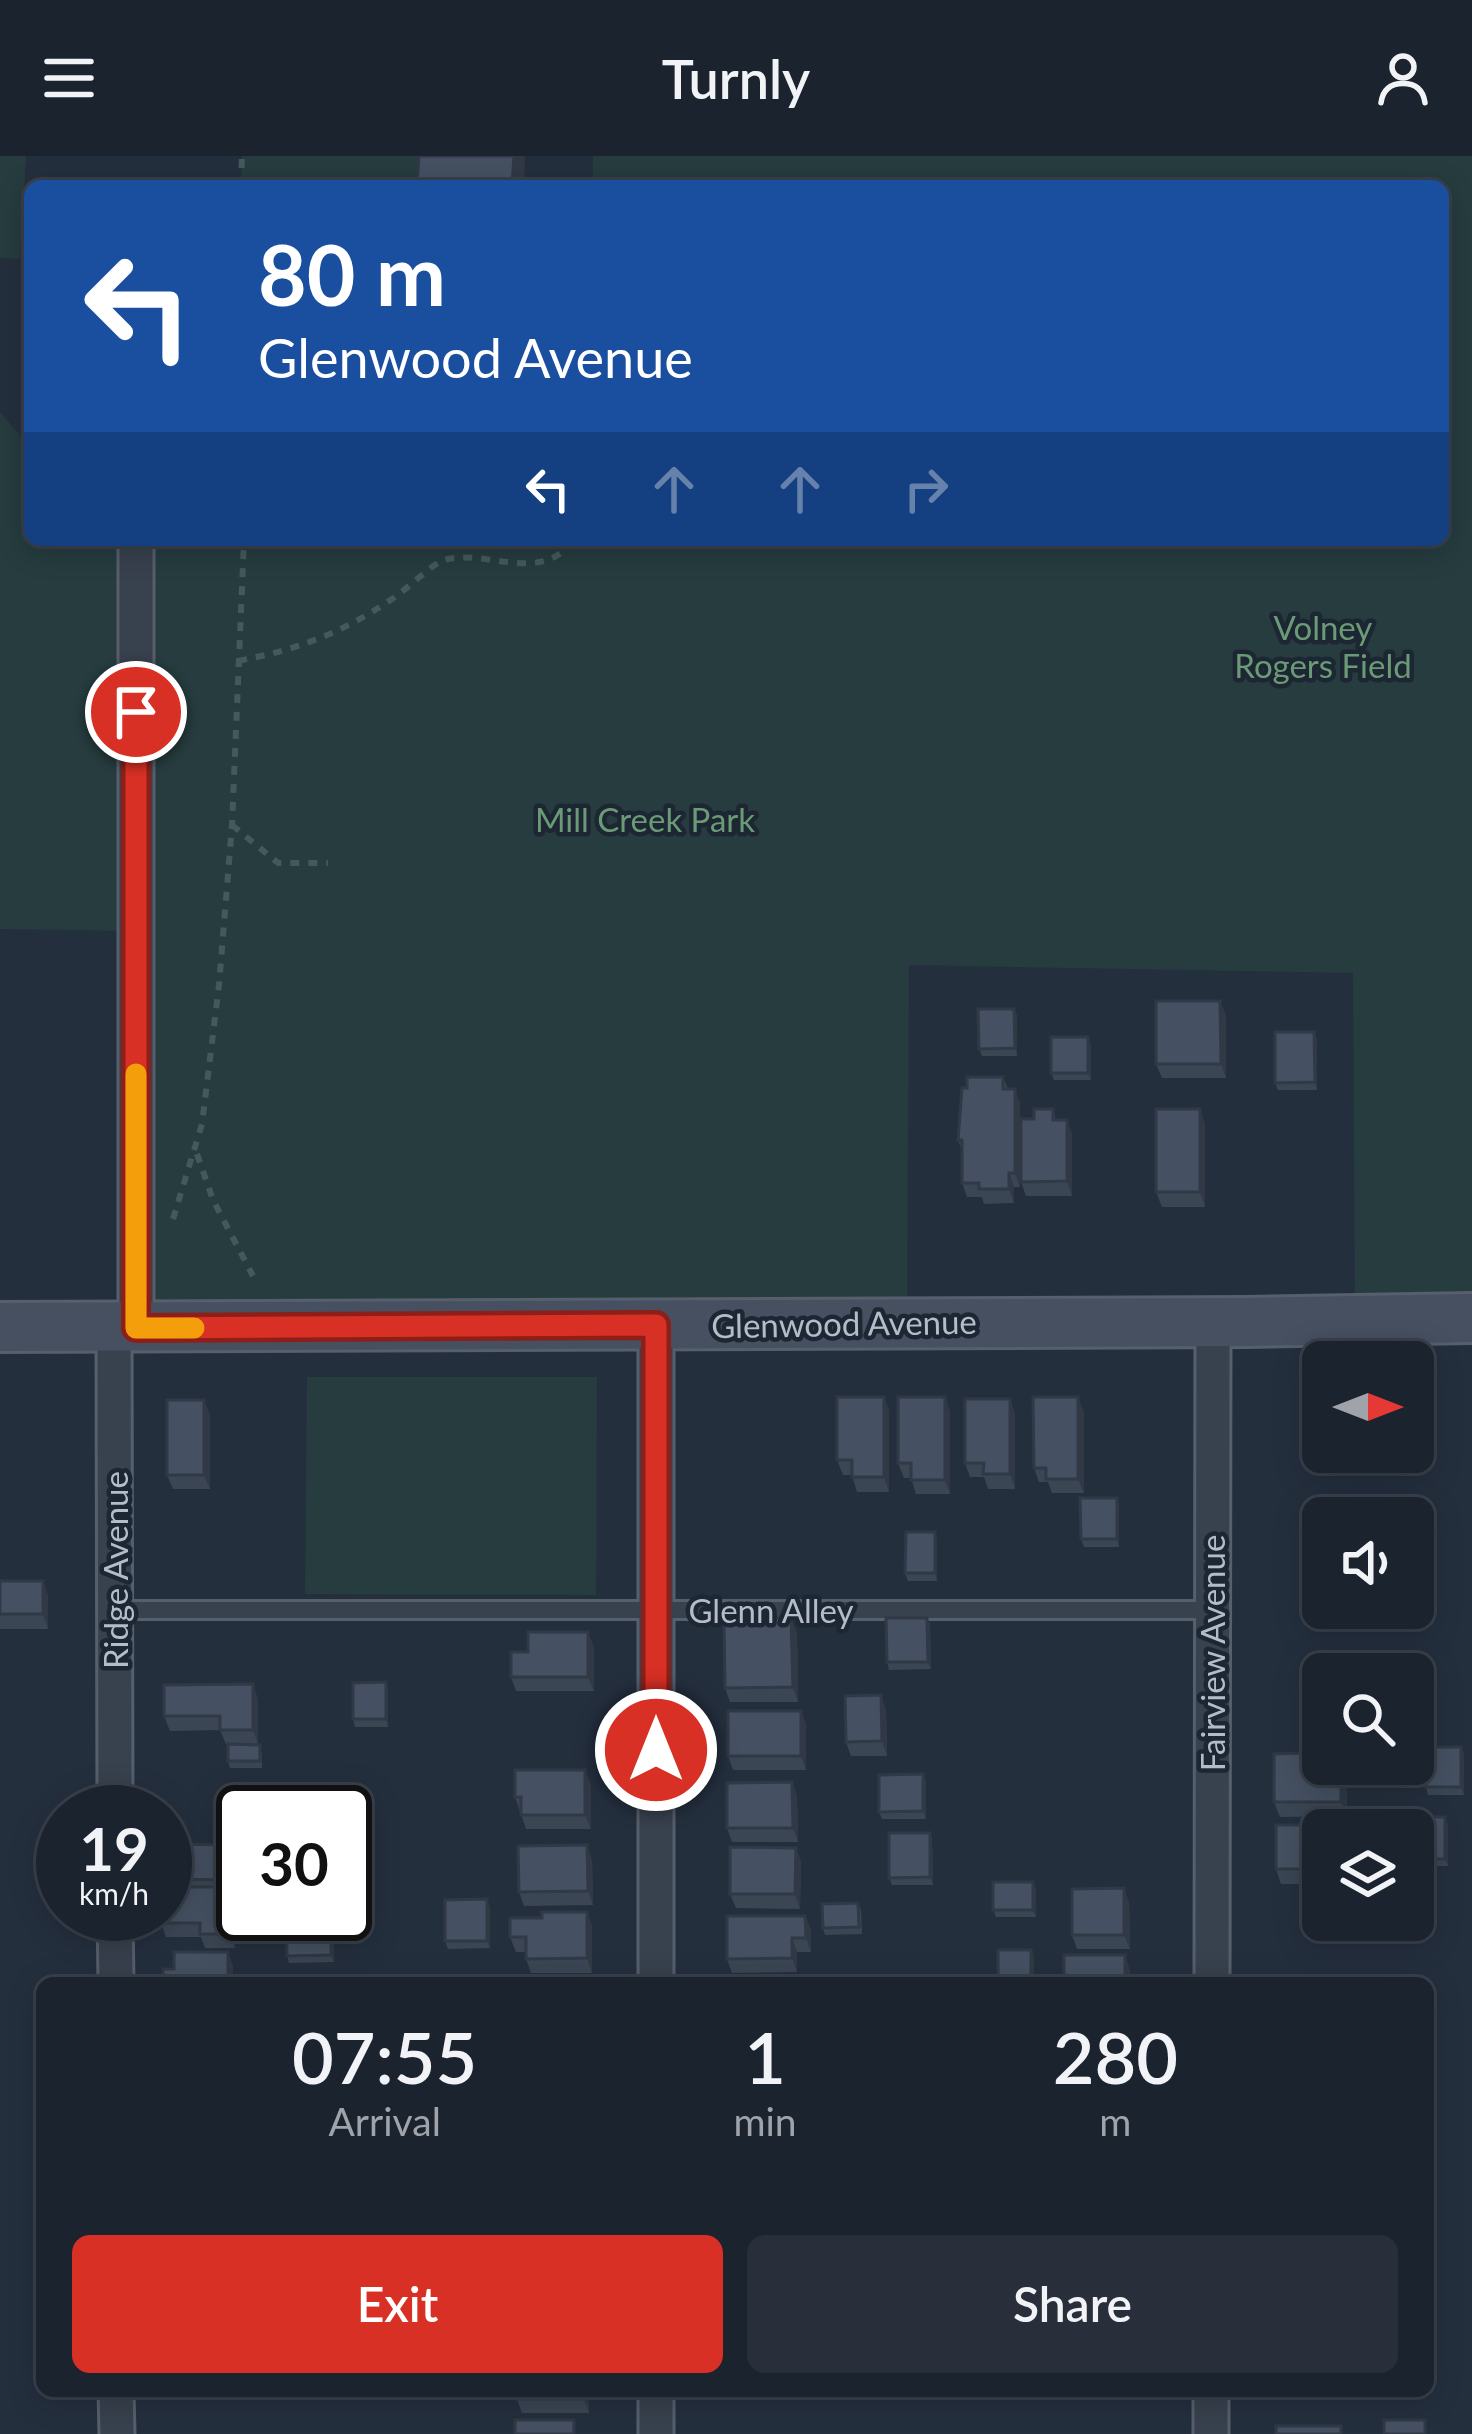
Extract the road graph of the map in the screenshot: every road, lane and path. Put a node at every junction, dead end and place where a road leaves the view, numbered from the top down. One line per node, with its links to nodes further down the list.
1 (136, 546): 14 (street, Ridge Avenue)
2 (244, 546): 4 (path)
3 (564, 546): 4 (path)
4 (238, 661): 5 (path)
5 (232, 826): 6 (path); 7 (path)
6 (328, 863)
7 (195, 1150): 8 (path); 9 (path)
8 (171, 1232)
9 (253, 1276)
10 (1472, 1318): 11 (main road, Glenwood Avenue)
11 (1213, 1322): 12 (main road, Glenwood Avenue); 17 (street, Fairview Avenue)
12 (656, 1325): 14 (main road, Glenwood Avenue); 16 (street)
13 (0, 1327): 14 (main road, Glenwood Avenue)
14 (125, 1328): 15 (street, Ridge Avenue)
15 (115, 1610): 16 (lane, Glenn Alley); 18 (street, Ridge Avenue)
16 (656, 1610): 17 (lane, Glenn Alley); 21 (street)
17 (1212, 1610): 22 (street, Fairview Avenue)
18 (115, 1785)
19 (116, 1941): 20 (street)
20 (116, 1977)
21 (656, 1977)
22 (1212, 1977)
23 (116, 2397): 26 (street)
24 (656, 2397): 27 (street)
25 (1211, 2397): 28 (street)
26 (116, 2434)
27 (656, 2434)
28 (1211, 2434)

